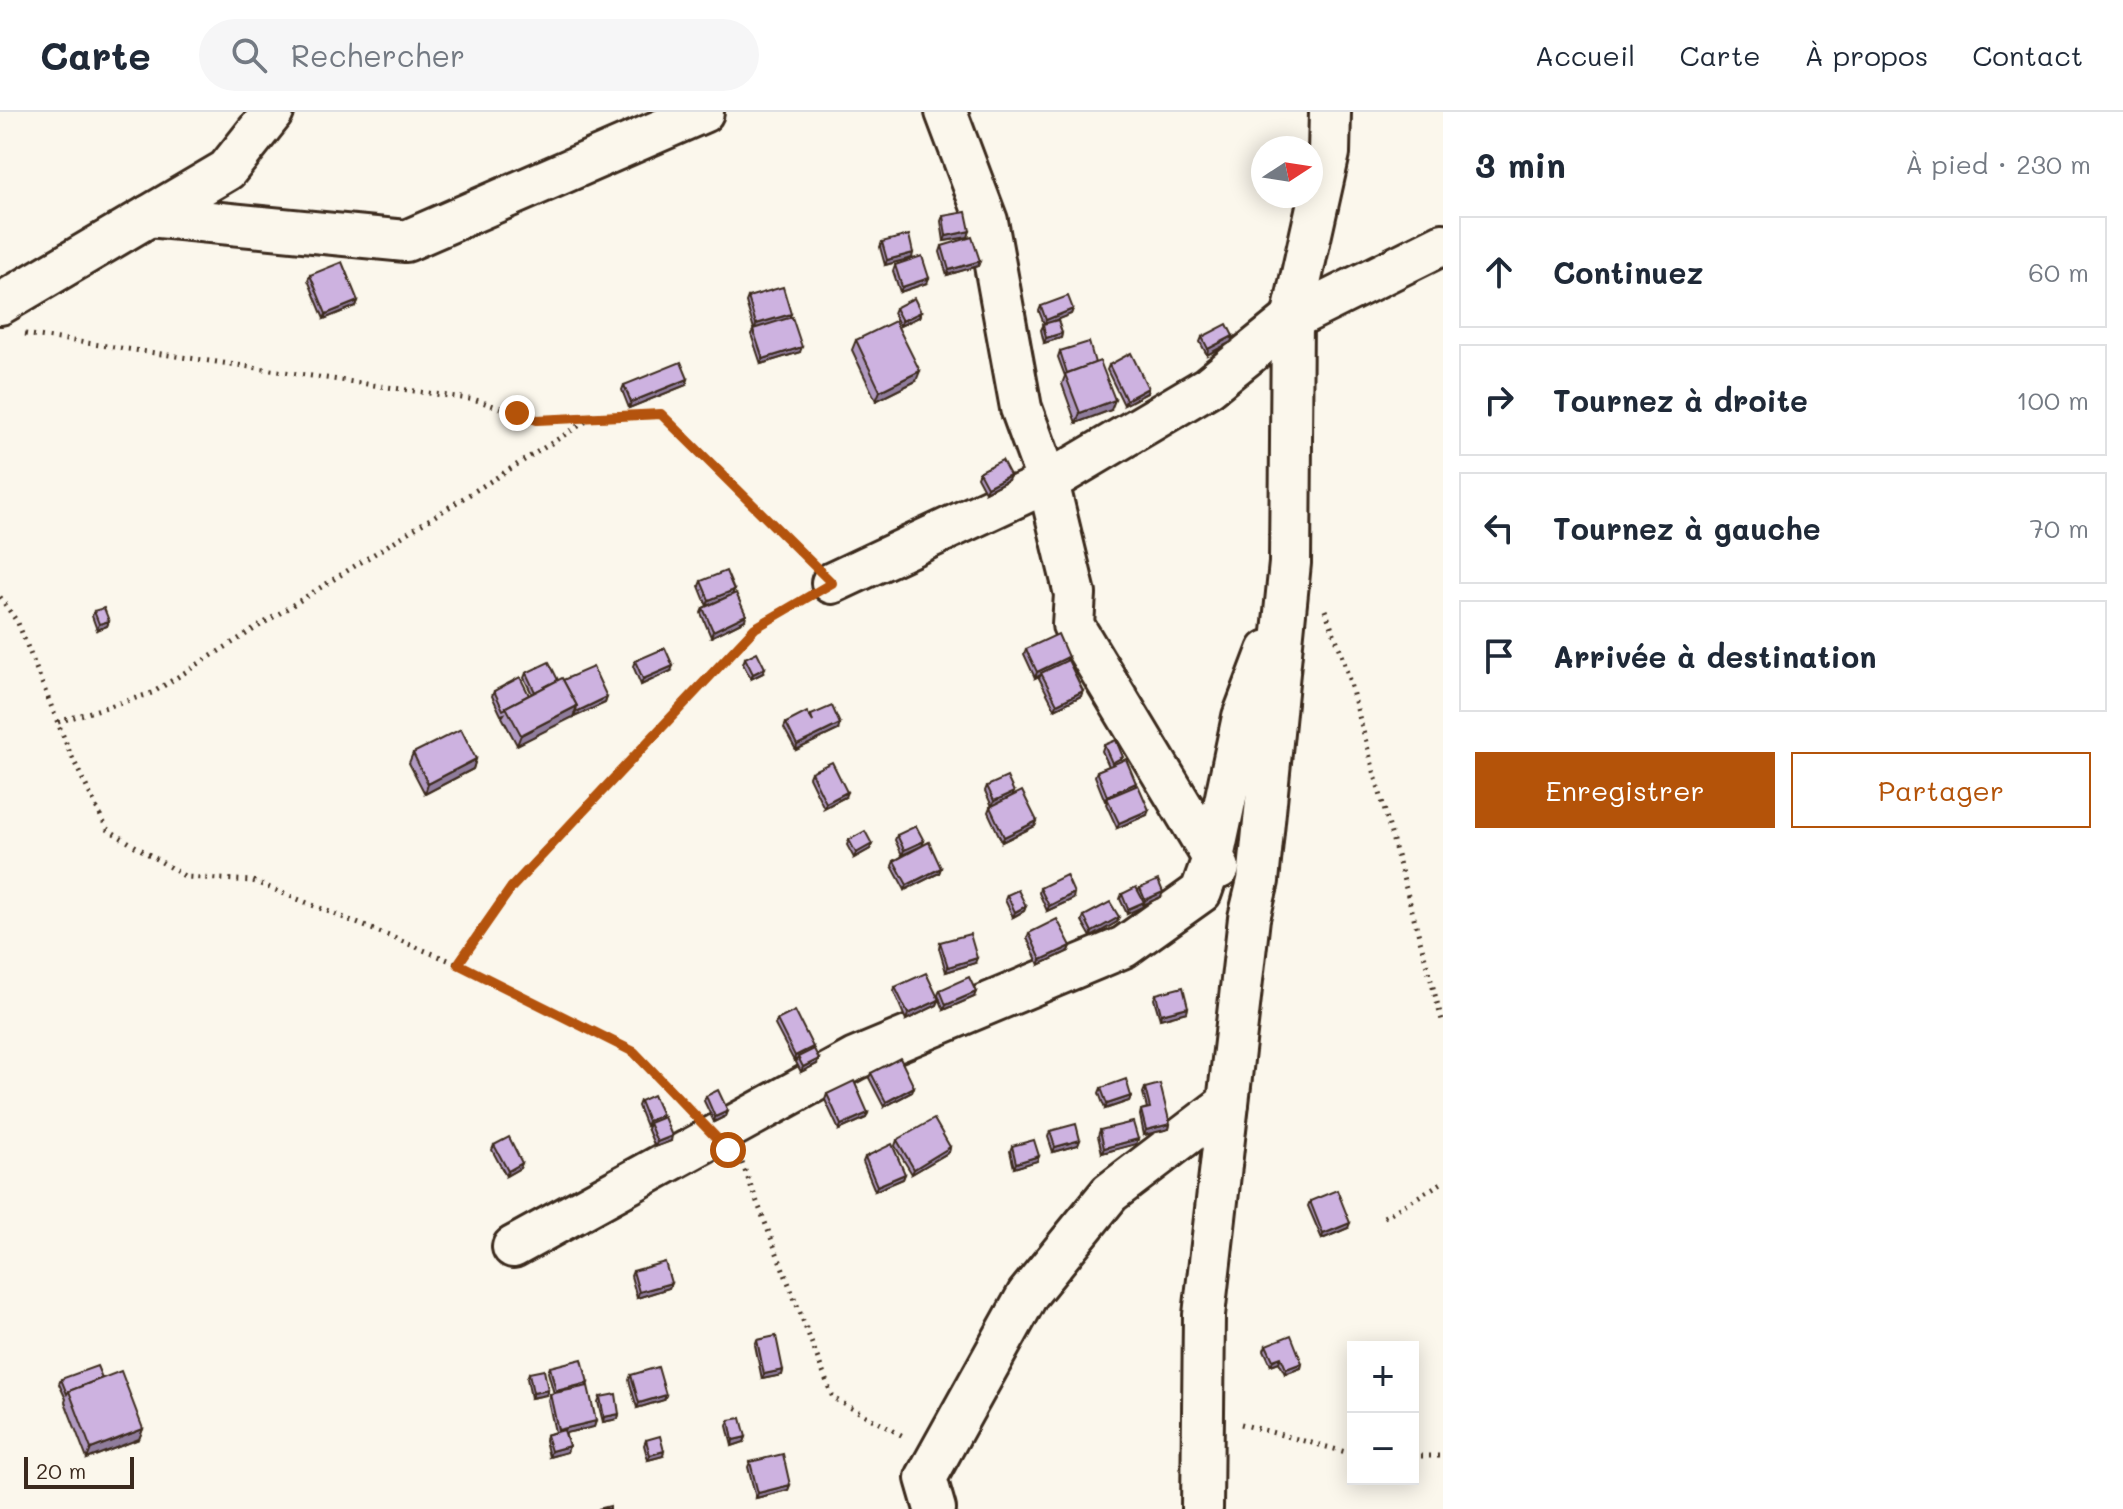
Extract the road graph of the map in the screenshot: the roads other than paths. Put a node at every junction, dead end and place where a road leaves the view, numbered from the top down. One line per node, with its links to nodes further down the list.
1 (273, 112): 5 (street)
2 (703, 112): 5 (street)
3 (946, 112): 9 (street)
4 (1330, 112): 8 (street)
5 (149, 216): 7 (street)
6 (1443, 244): 8 (street)
7 (8, 318)
8 (1292, 319): 9 (street); 11 (street)
9 (1048, 482): 10 (street); 12 (street)
10 (832, 583)
11 (1303, 600): 12 (street); 13 (street)
12 (1213, 858): 13 (street); 15 (street)
13 (1249, 918): 14 (street)
14 (1228, 1103): 16 (street); 17 (street)
15 (513, 1247)
16 (935, 1509)
17 (1202, 1509)

